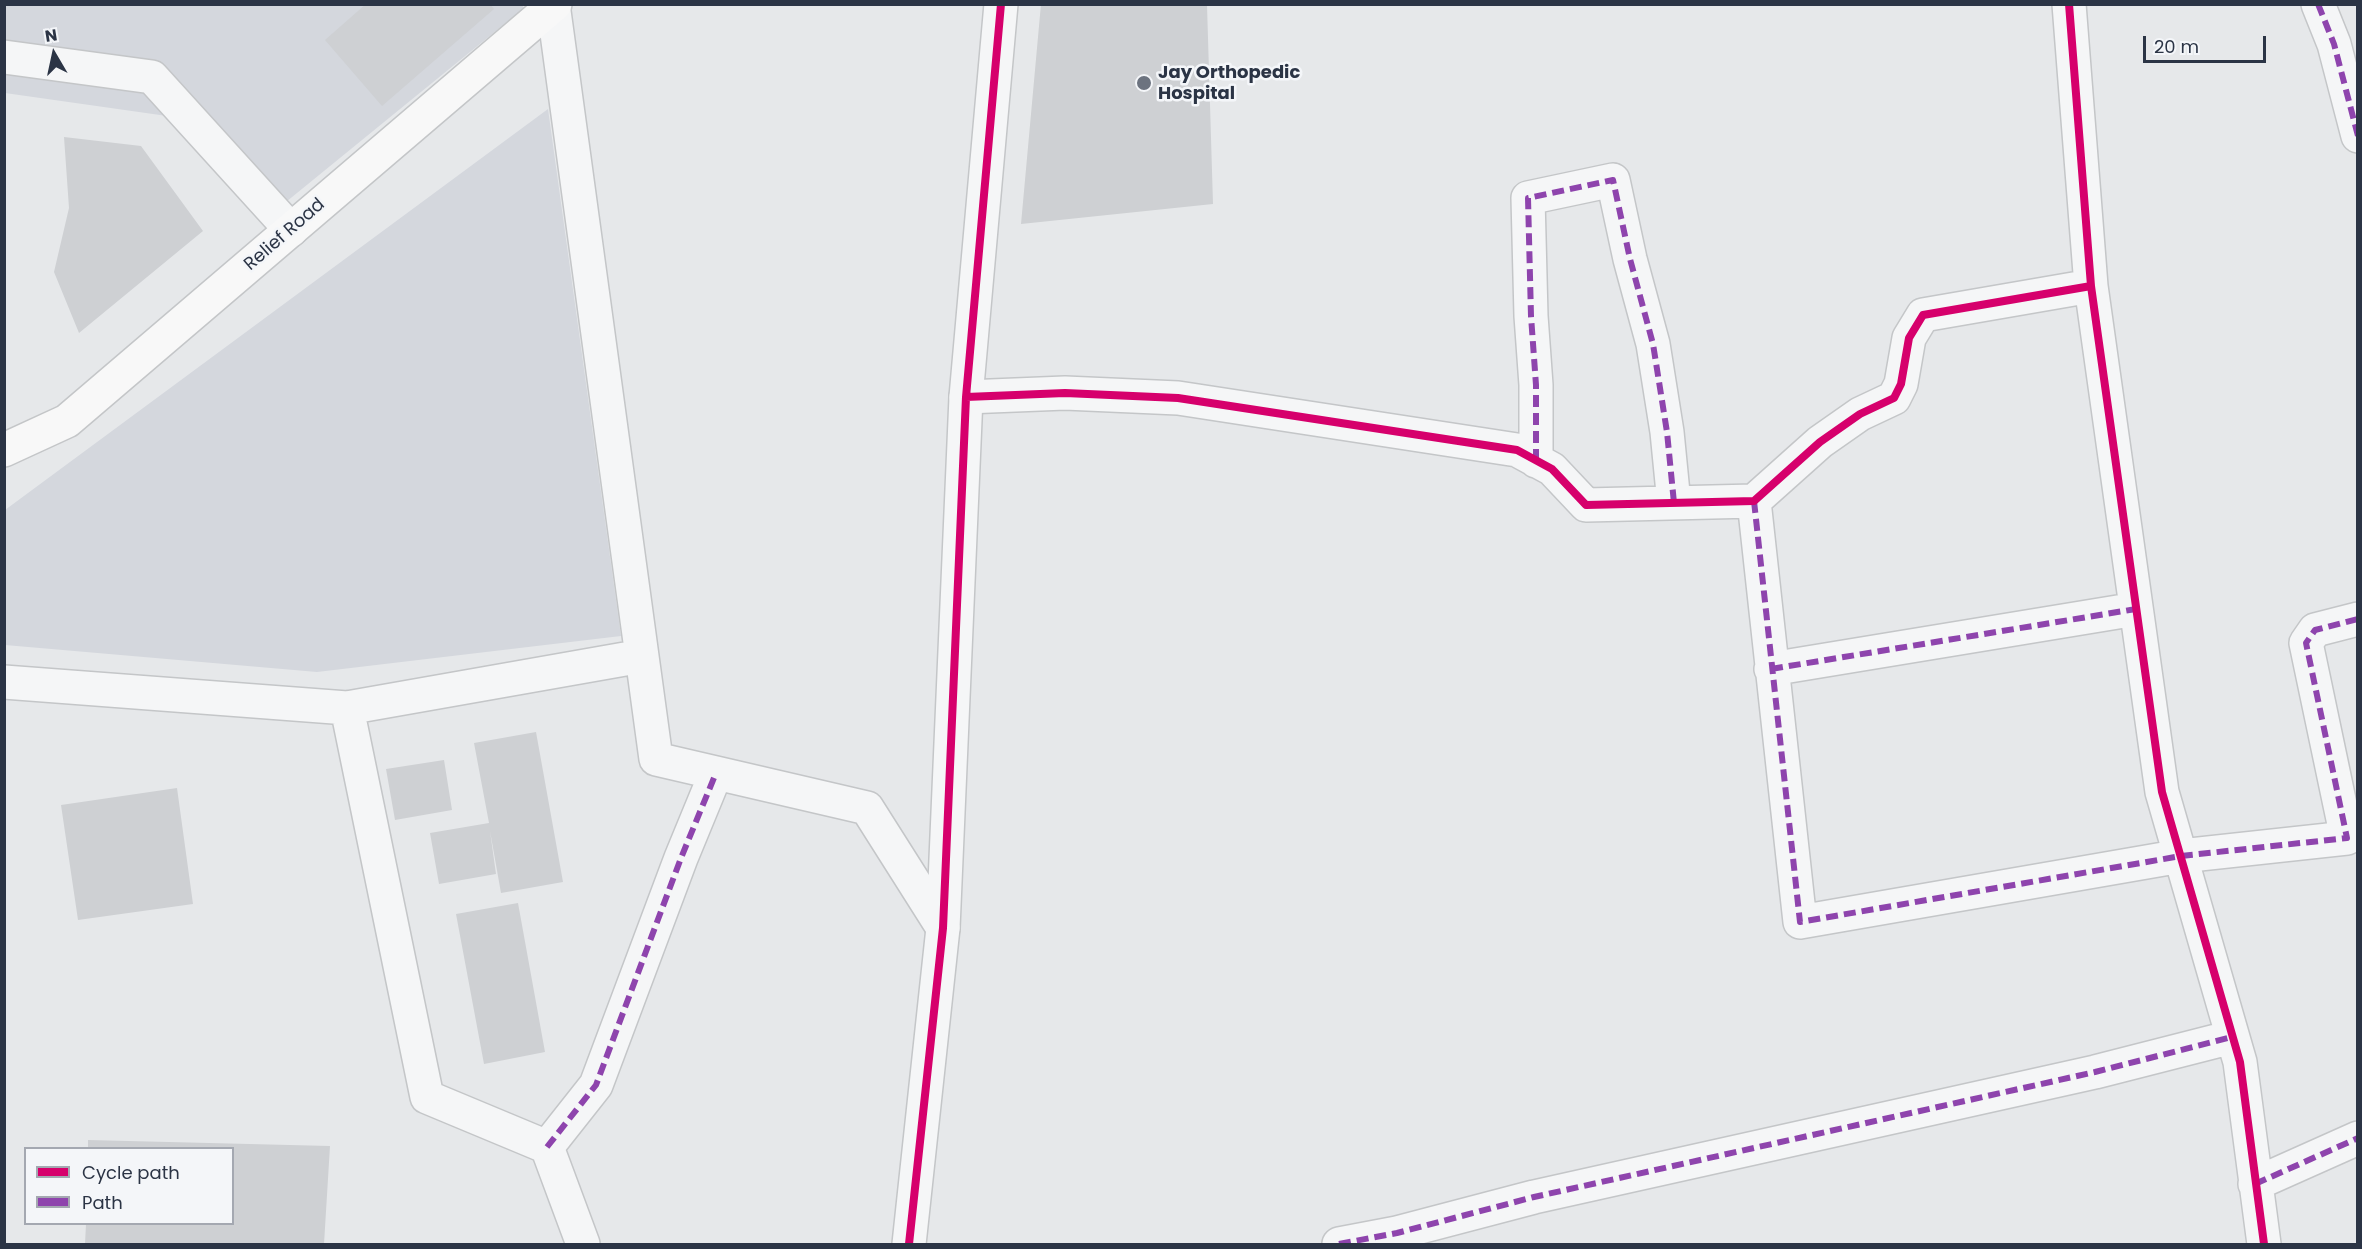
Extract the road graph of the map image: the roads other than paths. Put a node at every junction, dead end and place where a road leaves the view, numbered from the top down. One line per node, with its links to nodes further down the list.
1 (1001, 4): 9 (street)
2 (2069, 4): 8 (street)
3 (2318, 4): 6 (street)
4 (554, 5): 7 (main road, Relief Road); 16 (street)
5 (4, 57): 7 (street)
6 (2358, 136)
7 (291, 230): 10 (main road, Relief Road)
8 (2091, 286): 12 (street); 14 (street)
9 (966, 397): 11 (street); 22 (street)
10 (4, 450)
11 (1536, 461): 13 (street); 13 (street)
12 (1754, 501): 13 (street); 17 (street)
13 (1674, 503)
14 (2136, 609): 17 (street); 21 (street)
15 (2358, 619): 21 (street)
16 (642, 656): 19 (street); 20 (street)
17 (1771, 669): 21 (street)
18 (4, 682): 19 (street)
19 (347, 708): 25 (street)
20 (716, 773): 22 (street); 25 (street)
21 (2181, 856): 23 (street)
22 (944, 928): 28 (street)
23 (2232, 1037): 26 (street); 29 (street)
24 (2358, 1138): 26 (street)
25 (547, 1147): 27 (street)
26 (2255, 1184): 30 (street)
27 (583, 1245)
28 (909, 1245)
29 (1339, 1245)
30 (2264, 1245)

